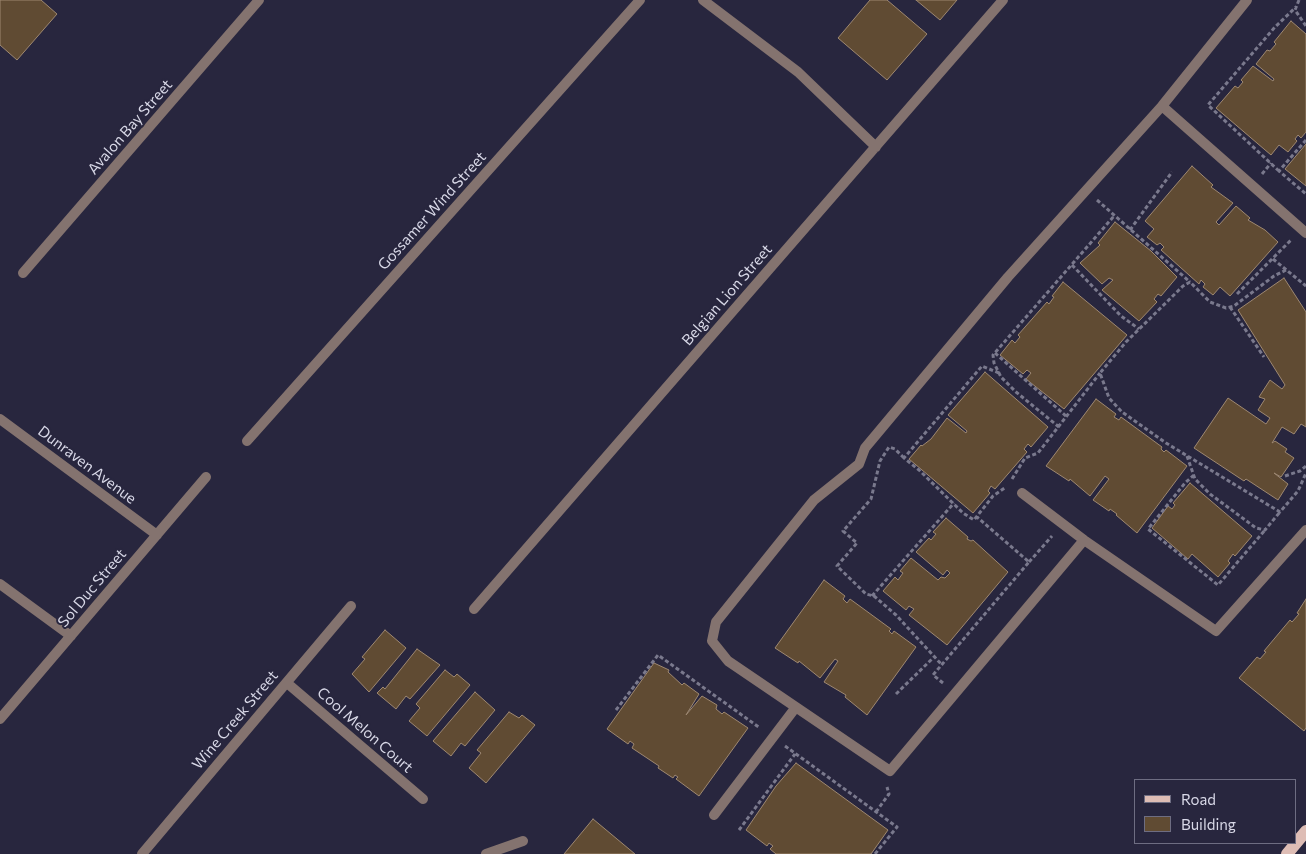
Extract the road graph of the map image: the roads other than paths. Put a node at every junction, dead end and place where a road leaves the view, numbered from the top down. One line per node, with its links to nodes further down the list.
1 (259, 0): 9 (street, Avalon Bay Street)
2 (640, 0): 11 (street, Gossamer Wind Street)
3 (703, 0): 7 (street)
4 (1003, 0): 7 (street, Belgian Lion Street)
5 (1247, 0): 6 (street)
6 (1162, 106): 8 (street); 22 (street)
7 (876, 147): 19 (street, Belgian Lion Street)
8 (1304, 231)
9 (24, 274)
10 (0, 419): 15 (street, Dunraven Avenue)
11 (247, 441)
12 (206, 477): 15 (street, Sol Duc Street)
13 (1022, 493): 16 (street)
14 (1306, 530): 16 (street)
15 (157, 535): 20 (street, Sol Duc Street)
16 (1084, 540): 22 (street)
17 (0, 584): 20 (street)
18 (351, 606): 21 (street, Wine Creek Street)
19 (474, 609)
20 (71, 636): 23 (street, Sol Duc Street)
21 (287, 683): 24 (street, Cool Melon Court); 30 (street, Wine Creek Street)
22 (796, 707): 25 (street)
23 (0, 719)
24 (423, 799)
25 (714, 815)
26 (1306, 831): 28 (main road)
27 (523, 841): 31 (street)
28 (1296, 843)
29 (1295, 844): 32 (main road)
30 (142, 854)
31 (486, 854)
32 (1287, 854)

